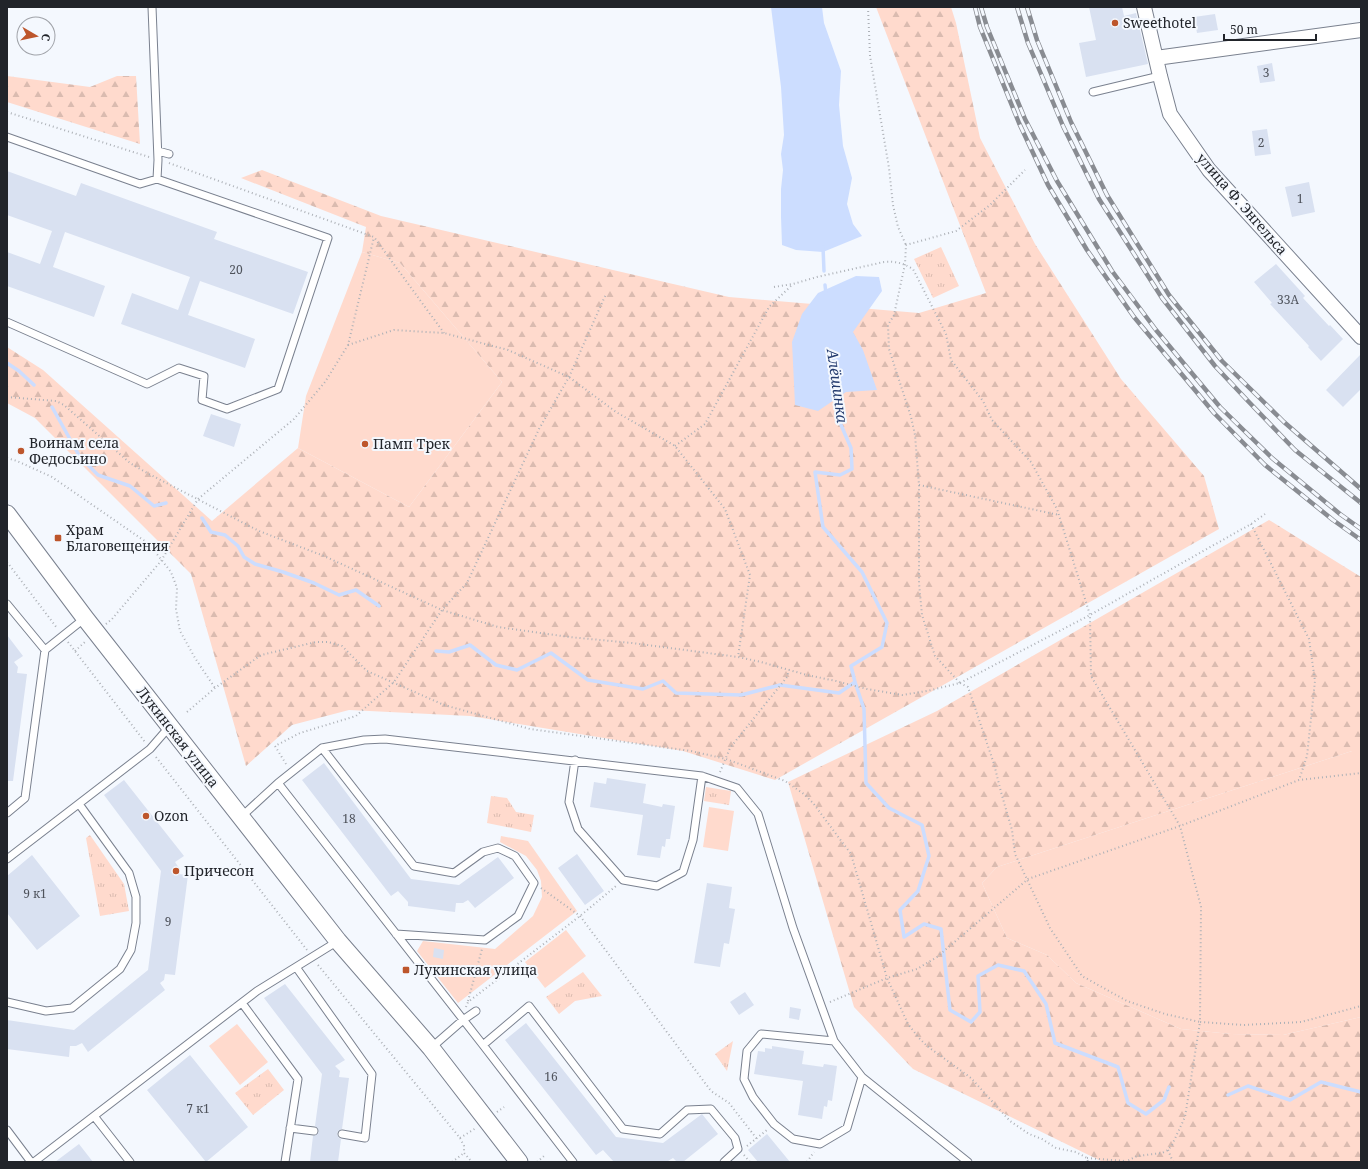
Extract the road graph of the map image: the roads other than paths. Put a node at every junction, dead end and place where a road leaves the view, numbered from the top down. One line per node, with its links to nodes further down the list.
1 (152, 7): 8 (lane)
2 (1144, 7): 4 (street, улица Ф. Энгельса)
3 (1361, 30): 4 (street)
4 (1156, 58): 5 (street, улица Ф. Энгельса)
5 (1160, 76): 6 (lane); 12 (street, улица Ф. Энгельса)
6 (1093, 92)
7 (7, 137): 10 (lane)
8 (158, 151): 9 (lane); 10 (lane)
9 (168, 154)
10 (157, 179): 11 (lane)
11 (7, 322)
12 (1361, 337)
13 (9, 521): 15 (street, Лукинская улица)
14 (7, 604): 16 (lane)
15 (85, 618): 16 (lane); 17 (street, Лукинская улица)
16 (44, 650): 23 (lane)
17 (170, 726): 22 (lane); 24 (street, Лукинская улица)
18 (322, 748): 19 (lane); 21 (lane); 26 (lane)
19 (575, 760): 20 (lane); 20 (lane)
20 (702, 776): 33 (lane)
21 (278, 783): 24 (lane); 26 (lane)
22 (79, 804): 25 (lane); 29 (lane)
23 (7, 813)
24 (241, 817): 27 (street, Лукинская улица)
25 (7, 859)
26 (396, 934): 32 (lane)
27 (338, 941): 28 (lane); 35 (street, Лукинская улица)
28 (296, 967): 30 (lane); 41 (lane)
29 (7, 1002)
30 (242, 1003): 37 (lane); 38 (lane)
31 (476, 1011): 32 (lane)
32 (463, 1020): 34 (lane); 35 (lane)
33 (834, 1041): 36 (lane); 36 (lane)
34 (483, 1045): 47 (lane); 48 (lane)
35 (431, 1048): 42 (street, Лукинская улица)
36 (862, 1077): 49 (lane)
37 (94, 1116): 44 (lane); 45 (lane)
38 (290, 1128): 40 (lane); 46 (lane)
39 (7, 1130): 43 (lane)
40 (314, 1131)
41 (342, 1134)
42 (515, 1161)
43 (31, 1162)
44 (34, 1162)
45 (130, 1162)
46 (285, 1162)
47 (573, 1162)
48 (724, 1162)
49 (968, 1162)

